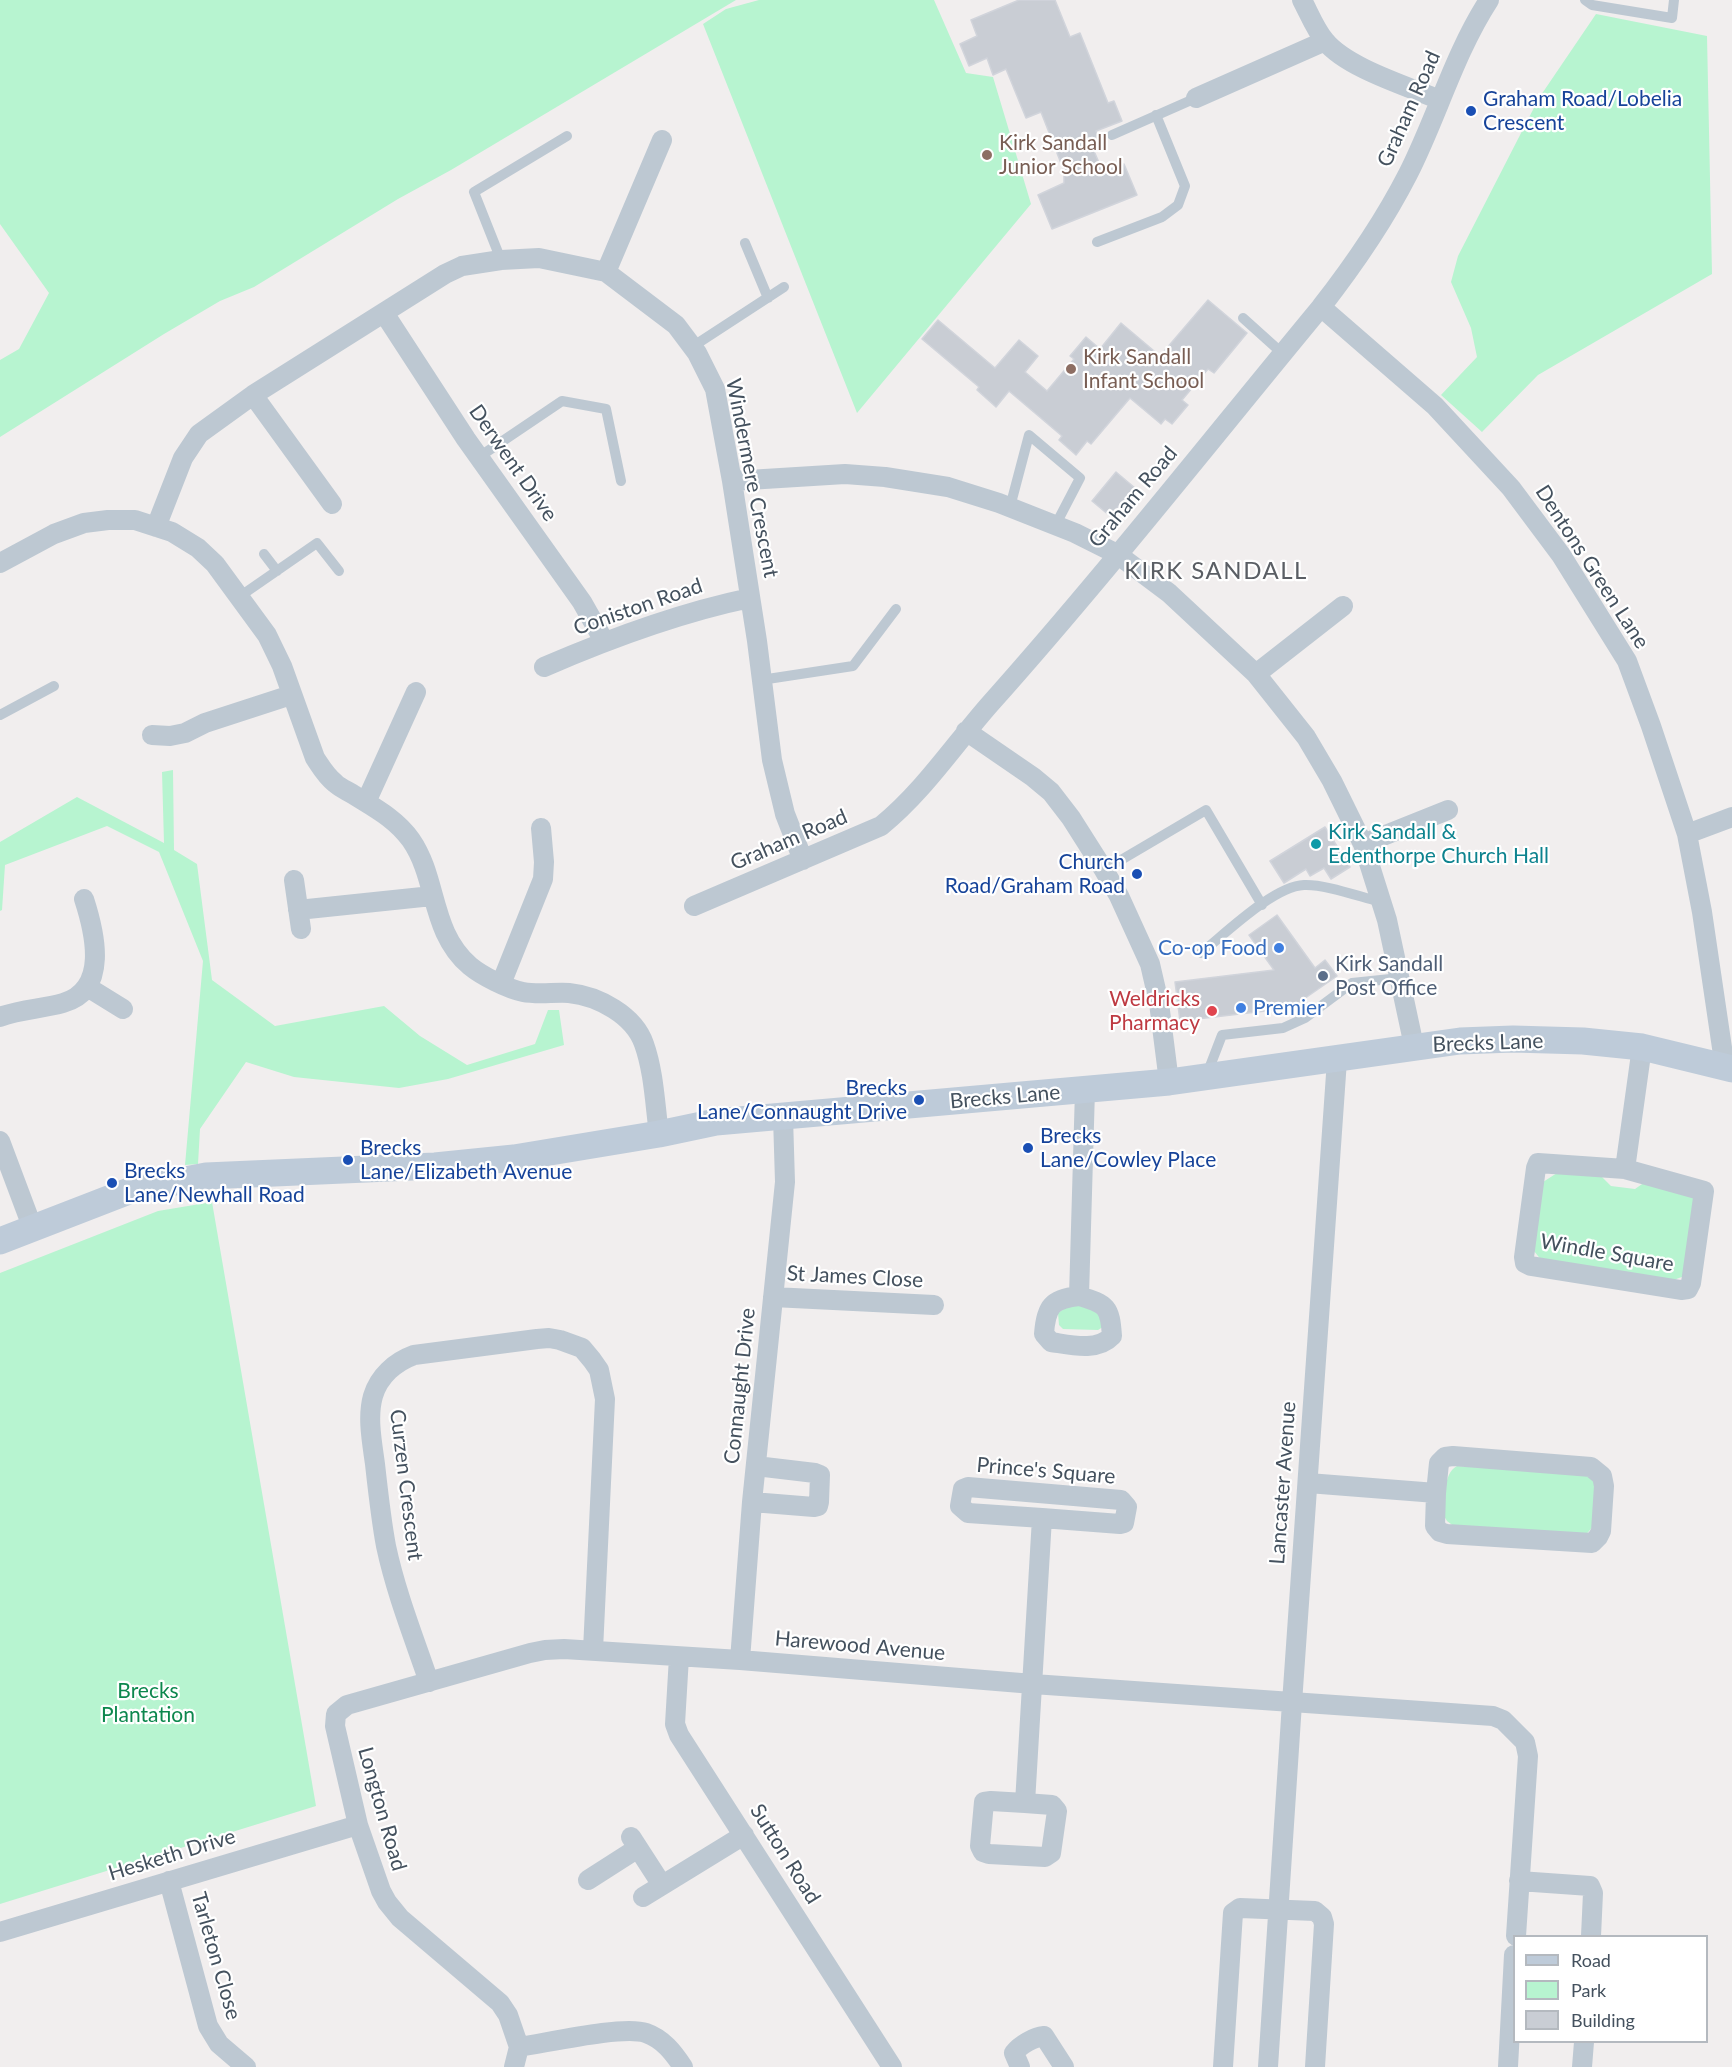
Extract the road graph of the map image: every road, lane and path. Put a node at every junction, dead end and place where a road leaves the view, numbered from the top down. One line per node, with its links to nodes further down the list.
1 (1302, 0): 5 (street)
2 (1489, 0): 7 (street, Graham Road)
3 (1586, 0): 4 (lane)
4 (1674, 0)
5 (1324, 41): 6 (street); 7 (street)
6 (1197, 98): 8 (lane)
7 (1440, 100): 18 (street, Graham Road)
8 (1156, 116): 9 (lane); 12 (lane)
9 (1112, 135)
10 (567, 136): 14 (lane)
11 (662, 140): 15 (street)
12 (1097, 242)
13 (745, 243): 17 (lane)
14 (501, 260): 15 (street, Windermere Crescent); 19 (street, Windermere Crescent)
15 (606, 272): 21 (street, Windermere Crescent)
16 (784, 287): 17 (lane)
17 (768, 298): 21 (lane)
18 (1321, 308): 22 (street, Graham Road); 54 (street, Dentons Green Lane)
19 (384, 313): 23 (street, Windermere Crescent); 24 (street, Derwent Drive)
20 (1243, 318): 22 (lane)
21 (692, 346): 26 (street, Windermere Crescent)
22 (1283, 354): 32 (street, Graham Road)
23 (253, 395): 27 (street); 30 (street, Windermere Crescent)
24 (479, 457): 25 (lane); 40 (street, Derwent Drive)
25 (621, 481)
26 (732, 481): 28 (street); 37 (street, Windermere Crescent)
27 (332, 504)
28 (1010, 507): 29 (street); 29 (lane)
29 (1055, 526): 32 (street)
30 (156, 527): 33 (street); 36 (street)
31 (264, 554): 35 (lane)
32 (1117, 554): 42 (street); 48 (street, Graham Road)
33 (0, 563)
34 (339, 570): 35 (lane)
35 (277, 571): 36 (lane)
36 (238, 597): 46 (street)
37 (750, 598): 40 (street, Coniston Road); 43 (street, Windermere Crescent)
38 (1343, 606): 42 (street)
39 (896, 609): 43 (lane)
40 (604, 641): 41 (street, Coniston Road)
41 (544, 667)
42 (1256, 675): 55 (street)
43 (761, 680): 56 (street, Windermere Crescent)
44 (54, 686): 47 (lane)
45 (416, 692): 50 (street)
46 (291, 695): 49 (street); 50 (street)
47 (0, 715)
48 (966, 731): 56 (street, Graham Road); 57 (street)
49 (152, 735)
50 (366, 802): 59 (street)
51 (1448, 810): 55 (street)
52 (1732, 817): 54 (street)
53 (541, 828): 66 (street)
54 (1687, 834): 73 (street, Dentons Green Lane)
55 (1363, 844): 61 (street)
56 (803, 860): 63 (street, Graham Road)
57 (1104, 870): 62 (lane); 75 (street)
58 (294, 880): 59 (street)
59 (432, 896): 66 (street)
60 (84, 899): 67 (street)
61 (1381, 902): 62 (lane); 65 (street)
62 (1262, 904): 64 (lane)
63 (694, 906)
64 (1201, 953)
65 (1400, 978): 70 (street); 74 (lane)
66 (501, 984): 78 (street)
67 (88, 988): 68 (street); 69 (street)
68 (123, 1009)
69 (0, 1017)
70 (1414, 1046): 71 (street, Brecks Lane); 72 (street, Brecks Lane)
71 (1642, 1047): 73 (street, Brecks Lane); 80 (street)
72 (1337, 1060): 74 (street, Brecks Lane); 87 (street, Lancaster Avenue)
73 (1728, 1068)
74 (1206, 1077): 75 (street, Brecks Lane)
75 (1169, 1082): 76 (street, Brecks Lane)
76 (1085, 1090): 77 (street, Brecks Lane); 83 (street)
77 (783, 1117): 78 (street, Brecks Lane); 84 (street, Connaught Drive)
78 (659, 1134): 81 (street, Brecks Lane)
79 (0, 1141): 81 (street)
80 (1625, 1169): 80 (street, Windle Square)
81 (33, 1229): 82 (street, Brecks Lane)
82 (0, 1241)
83 (1080, 1296)
84 (772, 1297): 85 (street, St James Close); 86 (street, Connaught Drive)
85 (934, 1305)
86 (756, 1466): 89 (street, Connaught Drive); 89 (street)
87 (1308, 1483): 88 (street); 96 (street, Lancaster Avenue)
88 (1436, 1493): 88 (street)
89 (752, 1502): 93 (street, Connaught Drive)
90 (1042, 1518): 90 (street, Prince's Square); 95 (street)
91 (593, 1650): 92 (street, Harewood Avenue); 94 (street, Harewood Avenue); 94 (street, Curzen Crescent)
92 (679, 1657): 93 (street, Harewood Avenue); 99 (street, Sutton Road)
93 (740, 1660): 95 (street, Harewood Avenue)
94 (429, 1682): 98 (street, Longton Road)
95 (1032, 1684): 96 (street, Harewood Avenue); 97 (street)
96 (1292, 1703): 102 (street, Harewood Avenue); 105 (street, Lancaster Avenue)
97 (1025, 1803)
98 (358, 1825): 101 (street, Hesketh Drive); 111 (street, Longton Road)
99 (744, 1835): 103 (street); 115 (street, Sutton Road)
100 (588, 1880): 103 (street)
101 (169, 1881): 106 (street, Hesketh Drive); 112 (street, Tarleton Close)
102 (1519, 1881): 107 (street, Harewood Avenue); 108 (street)
103 (662, 1885): 104 (street)
104 (643, 1897)
105 (1280, 1909): 118 (street); 119 (street, Lancaster Avenue); 120 (street)
106 (0, 1932)
107 (1516, 1935)
108 (1591, 1935)
109 (1513, 2019): 121 (street)
110 (1584, 2043): 122 (street)
111 (519, 2047): 113 (street); 114 (street)
112 (246, 2067)
113 (514, 2067)
114 (683, 2067)
115 (892, 2067)
116 (1020, 2067): 117 (street)
117 (1064, 2067)
118 (1223, 2067)
119 (1268, 2067)
120 (1316, 2067)
121 (1508, 2067)
122 (1582, 2067)

